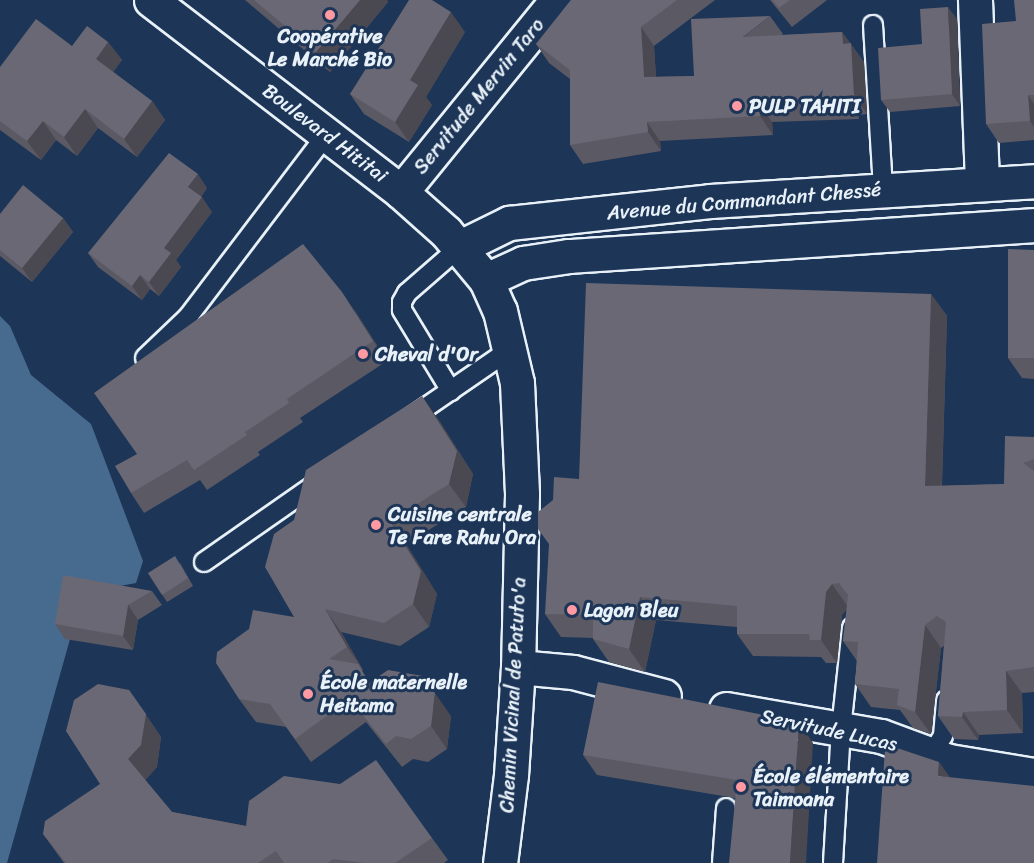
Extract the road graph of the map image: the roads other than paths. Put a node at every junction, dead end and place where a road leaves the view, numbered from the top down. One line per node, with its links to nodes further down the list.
1 (150, 0): 5 (main road, Boulevard Hititai)
2 (557, 0): 9 (main road, Servitude Mervin Taro)
3 (975, 0): 7 (main road)
4 (873, 25): 8 (lane)
5 (327, 134): 9 (main road, Boulevard Hititai); 14 (lane)
6 (1034, 181): 7 (main road, Avenue du Commandant Chessé)
7 (982, 184): 8 (main road, Avenue du Commandant Chessé)
8 (883, 190): 11 (main road, Avenue du Commandant Chessé)
9 (401, 192): 11 (main road, Boulevard Hititai)
10 (1034, 225): 12 (main road, Avenue du Commandant Chessé)
11 (460, 247): 12 (main road, Boulevard Hititai); 15 (lane)
12 (486, 280): 13 (main road, Chemin Vicinal de Patuto'a)
13 (511, 349): 15 (lane); 20 (main road, Chemin Vicinal de Patuto'a)
14 (131, 367)
15 (450, 391): 16 (lane)
16 (393, 430)
17 (337, 470): 18 (lane)
18 (204, 562)
19 (853, 617): 22 (lane)
20 (518, 667): 22 (main road, Servitude Lucas); 26 (main road, Chemin Vicinal de Patuto'a)
21 (948, 682): 23 (lane)
22 (841, 729): 23 (main road, Servitude Lucas); 28 (lane)
23 (931, 755): 24 (main road, Servitude Lucas)
24 (1034, 775)
25 (726, 808): 27 (lane)
26 (504, 861)
27 (722, 863)
28 (833, 863)

